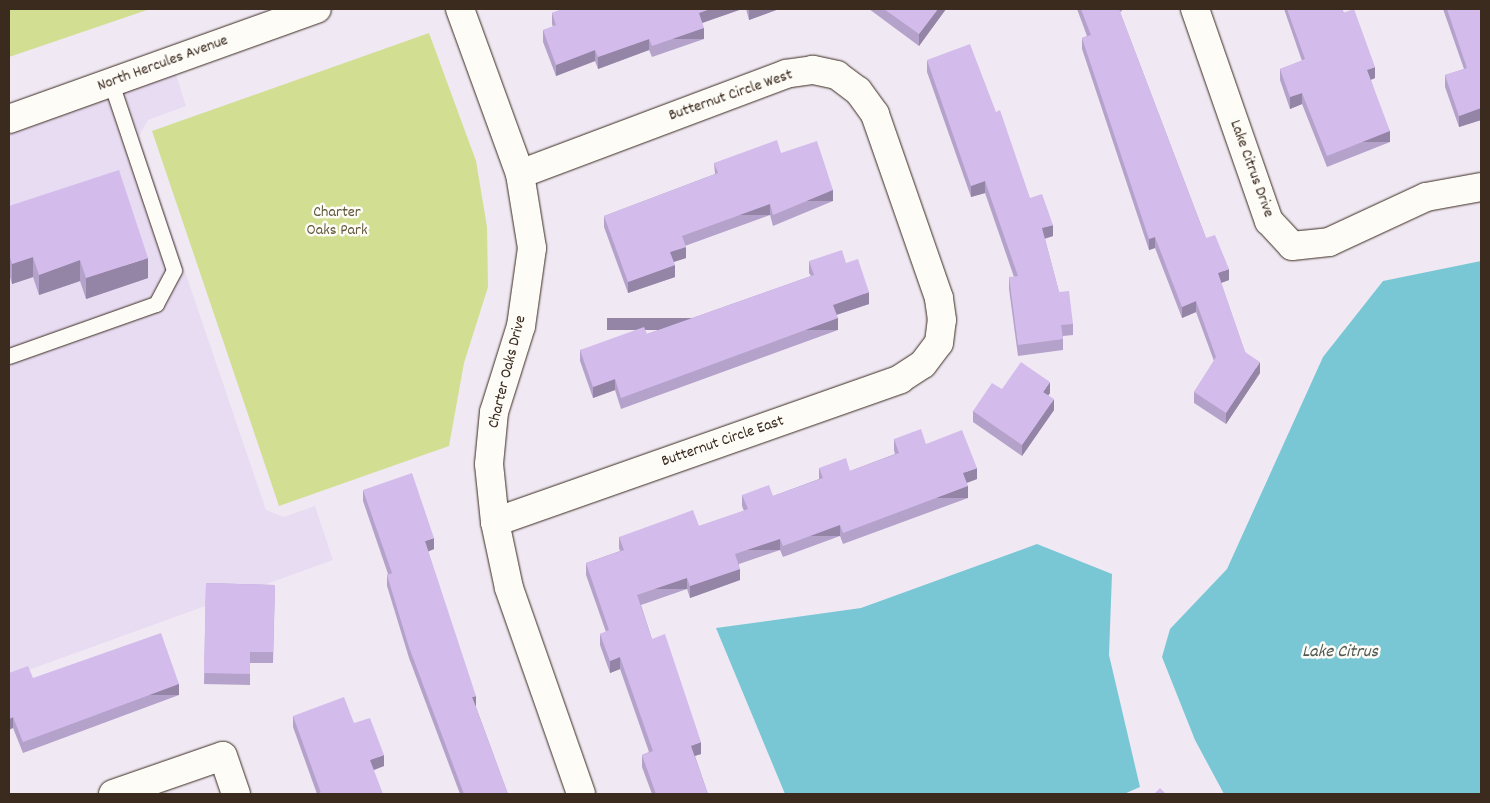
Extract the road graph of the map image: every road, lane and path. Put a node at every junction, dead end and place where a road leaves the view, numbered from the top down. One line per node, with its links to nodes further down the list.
1 (317, 9): 4 (street, North Hercules Avenue)
2 (460, 9): 6 (street, Charter Oaks Drive)
3 (1195, 9): 7 (street, Lake Citrus Drive)
4 (112, 83): 5 (street, North Hercules Avenue); 9 (lane)
5 (9, 119)
6 (520, 174): 8 (street, Butternut Circle West); 10 (street, Charter Oaks Drive)
7 (1481, 187)
8 (939, 343): 10 (street, Butternut Circle East)
9 (9, 356)
10 (494, 522): 13 (street, Charter Oaks Drive)
11 (113, 794): 12 (street)
12 (236, 794)
13 (581, 794)

